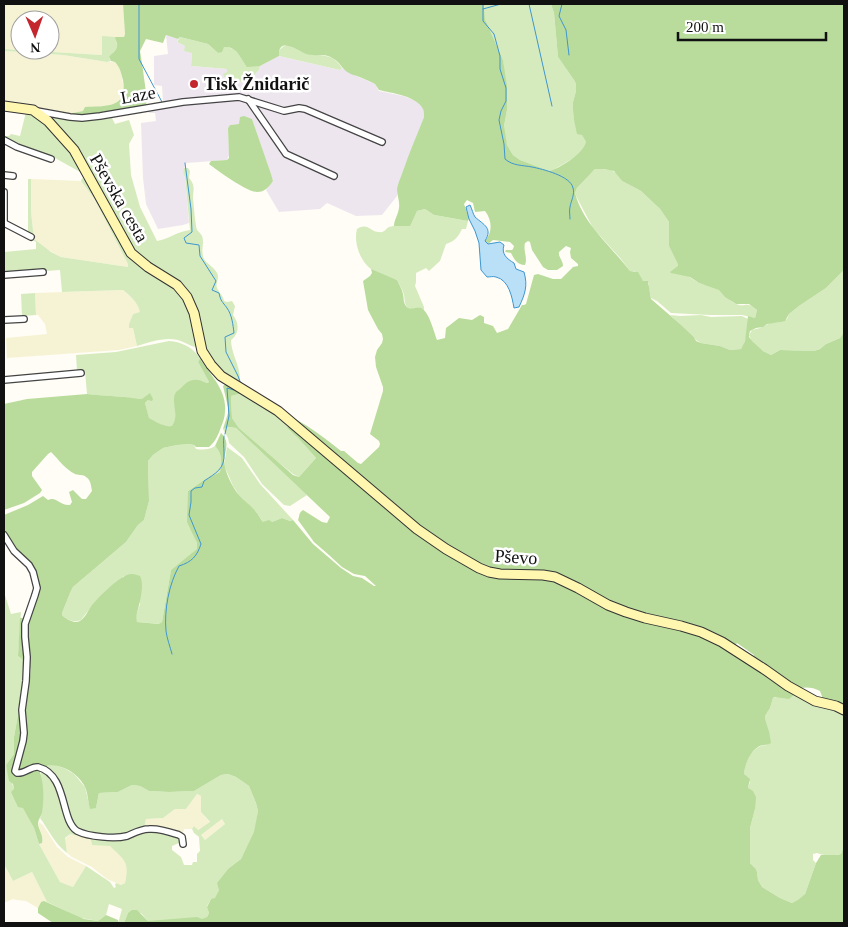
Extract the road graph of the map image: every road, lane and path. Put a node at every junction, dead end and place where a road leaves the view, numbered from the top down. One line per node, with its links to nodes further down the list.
1 (248, 99): 3 (street, Laze); 5 (street, Laze); 9 (street)
2 (4, 106): 3 (street, Pševska cesta)
3 (32, 110): 17 (street, Pševska cesta)
4 (4, 140): 6 (street)
5 (382, 142)
6 (51, 159)
7 (4, 175): 8 (street)
8 (13, 176)
9 (334, 176)
10 (4, 192): 11 (street)
11 (4, 223): 12 (street)
12 (31, 237)
13 (43, 272): 14 (street)
14 (4, 275)
15 (24, 319): 16 (street)
16 (4, 320)
17 (202, 350): 21 (street, Pševo)
18 (81, 373): 19 (street)
19 (4, 380)
20 (4, 535): 22 (street)
21 (844, 710)
22 (182, 844)

